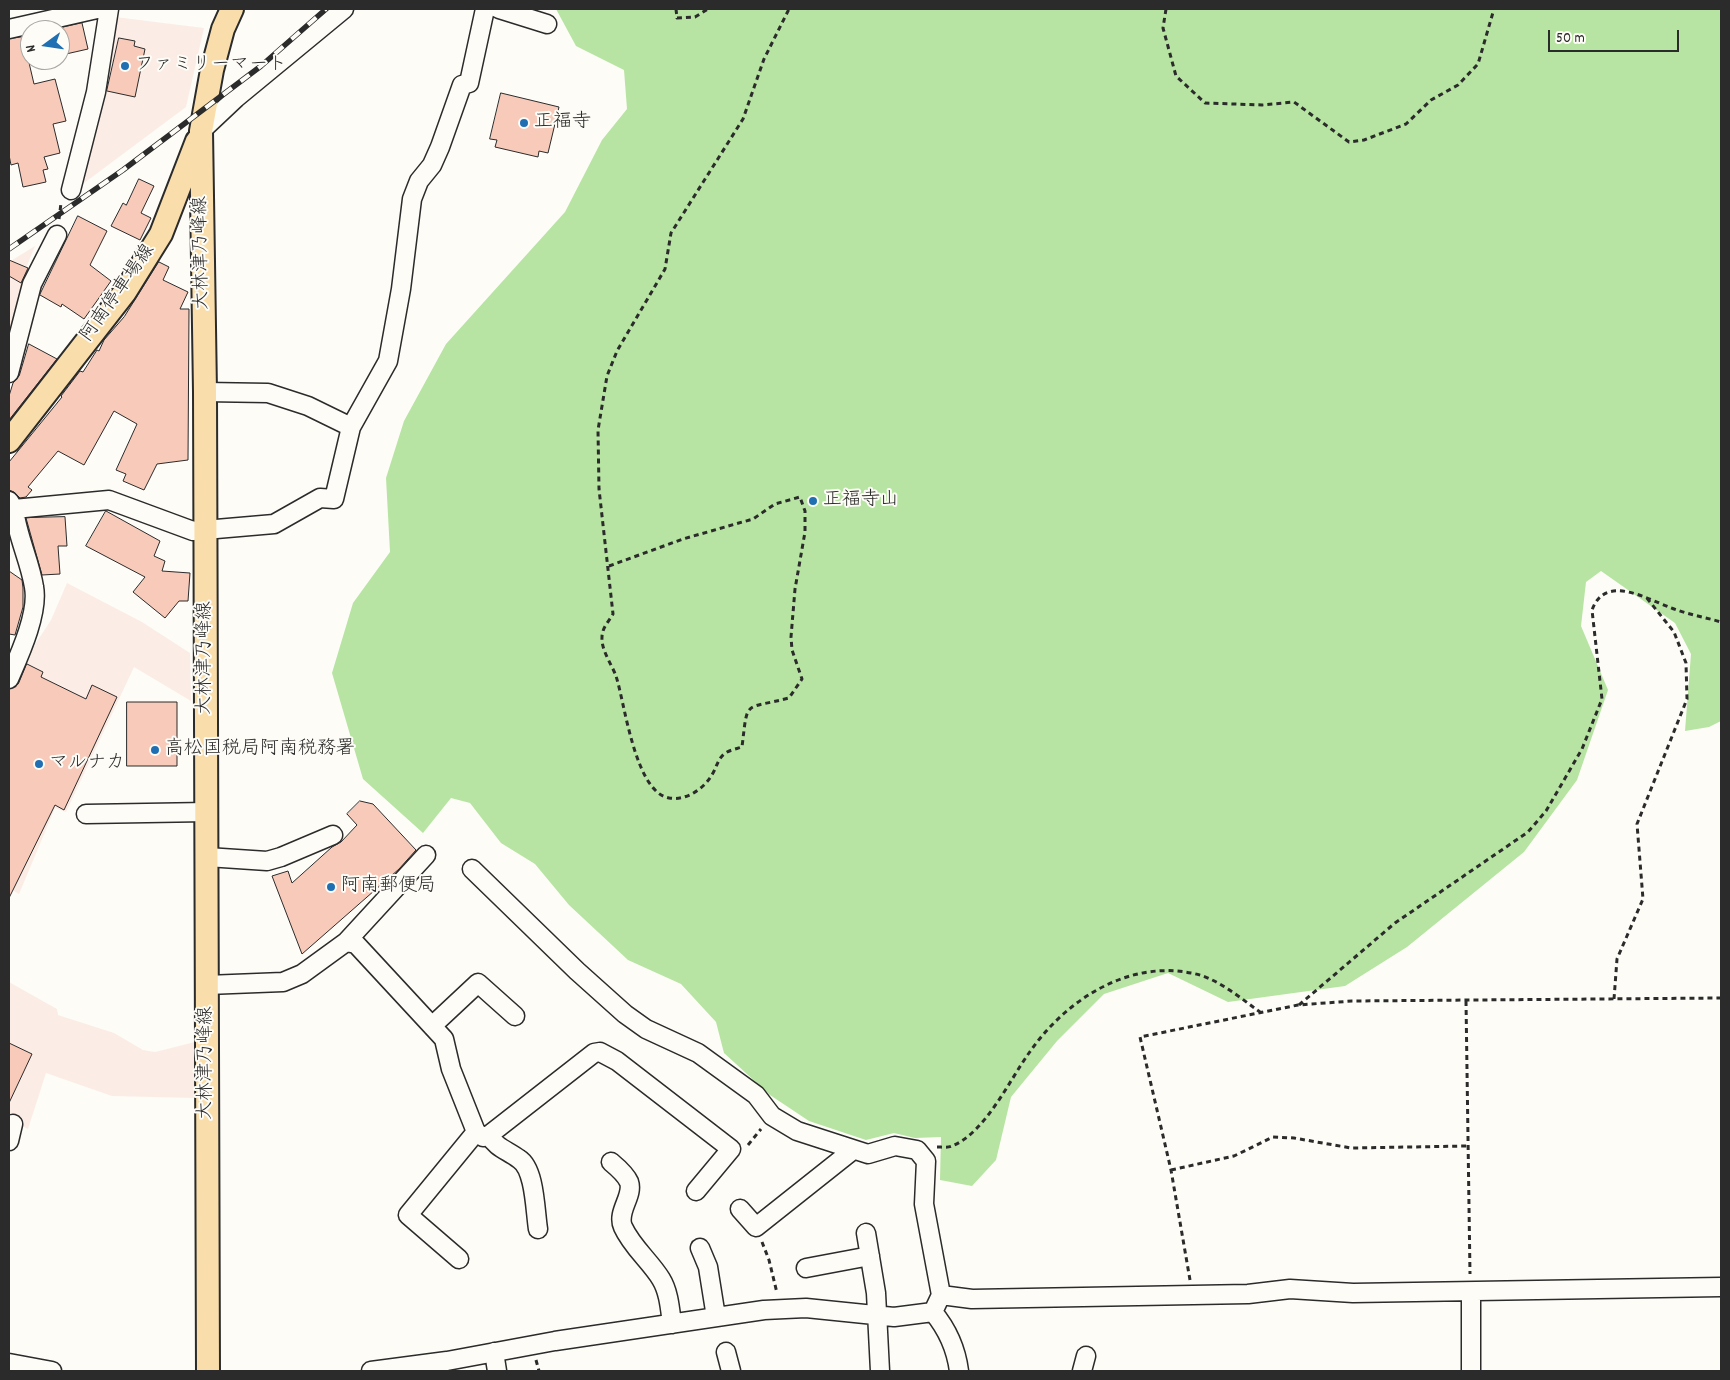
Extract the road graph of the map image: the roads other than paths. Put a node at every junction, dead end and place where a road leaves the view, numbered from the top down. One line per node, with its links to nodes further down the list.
1 (97, 9): 8 (street)
2 (109, 9): 10 (street)
3 (232, 9): 9 (main road, 大林津乃峰線)
4 (344, 9): 9 (street)
5 (485, 9): 14 (street)
6 (499, 9): 7 (street)
7 (547, 24)
8 (9, 29)
9 (201, 130): 13 (main road, 大林津乃峰線); 15 (main road, 阿南停車場線)
10 (71, 190)
11 (57, 235): 12 (street)
12 (9, 373)
13 (205, 392): 14 (street); 17 (main road, 大林津乃峰線)
14 (351, 427): 17 (street)
15 (10, 437)
16 (11, 505): 17 (street); 18 (street)
17 (205, 530): 19 (main road, 大林津乃峰線)
18 (9, 679)
19 (207, 812): 20 (street); 23 (main road, 大林津乃峰線)
20 (86, 814)
21 (333, 835): 23 (street)
22 (426, 855): 25 (street)
23 (207, 857): 26 (main road, 大林津乃峰線)
24 (472, 869): 30 (street)
25 (346, 942): 26 (street); 28 (street)
26 (207, 984): 52 (main road, 大林津乃峰線)
27 (515, 1016): 28 (street)
28 (432, 1026): 29 (street)
29 (483, 1134): 32 (street); 34 (street); 38 (street)
30 (852, 1150): 33 (street); 42 (street)
31 (612, 1162): 46 (street)
32 (696, 1191)
33 (740, 1209)
34 (538, 1229)
35 (866, 1232): 37 (street)
36 (700, 1248): 44 (street)
37 (870, 1256): 39 (street); 45 (street)
38 (459, 1258)
39 (806, 1268)
40 (1721, 1287): 41 (street)
41 (1471, 1292): 42 (street); 58 (street)
42 (941, 1295): 43 (street)
43 (933, 1312): 45 (street); 57 (street)
44 (716, 1317): 45 (street); 46 (street)
45 (878, 1317): 56 (street)
46 (672, 1324): 47 (street)
47 (494, 1352): 50 (street); 54 (street)
48 (726, 1352): 55 (street)
49 (9, 1363): 51 (street)
50 (448, 1366): 53 (street)
51 (52, 1371)
52 (208, 1371)
53 (371, 1371)
54 (498, 1371)
55 (731, 1371)
56 (880, 1371)
57 (960, 1371)
58 (1471, 1371)

